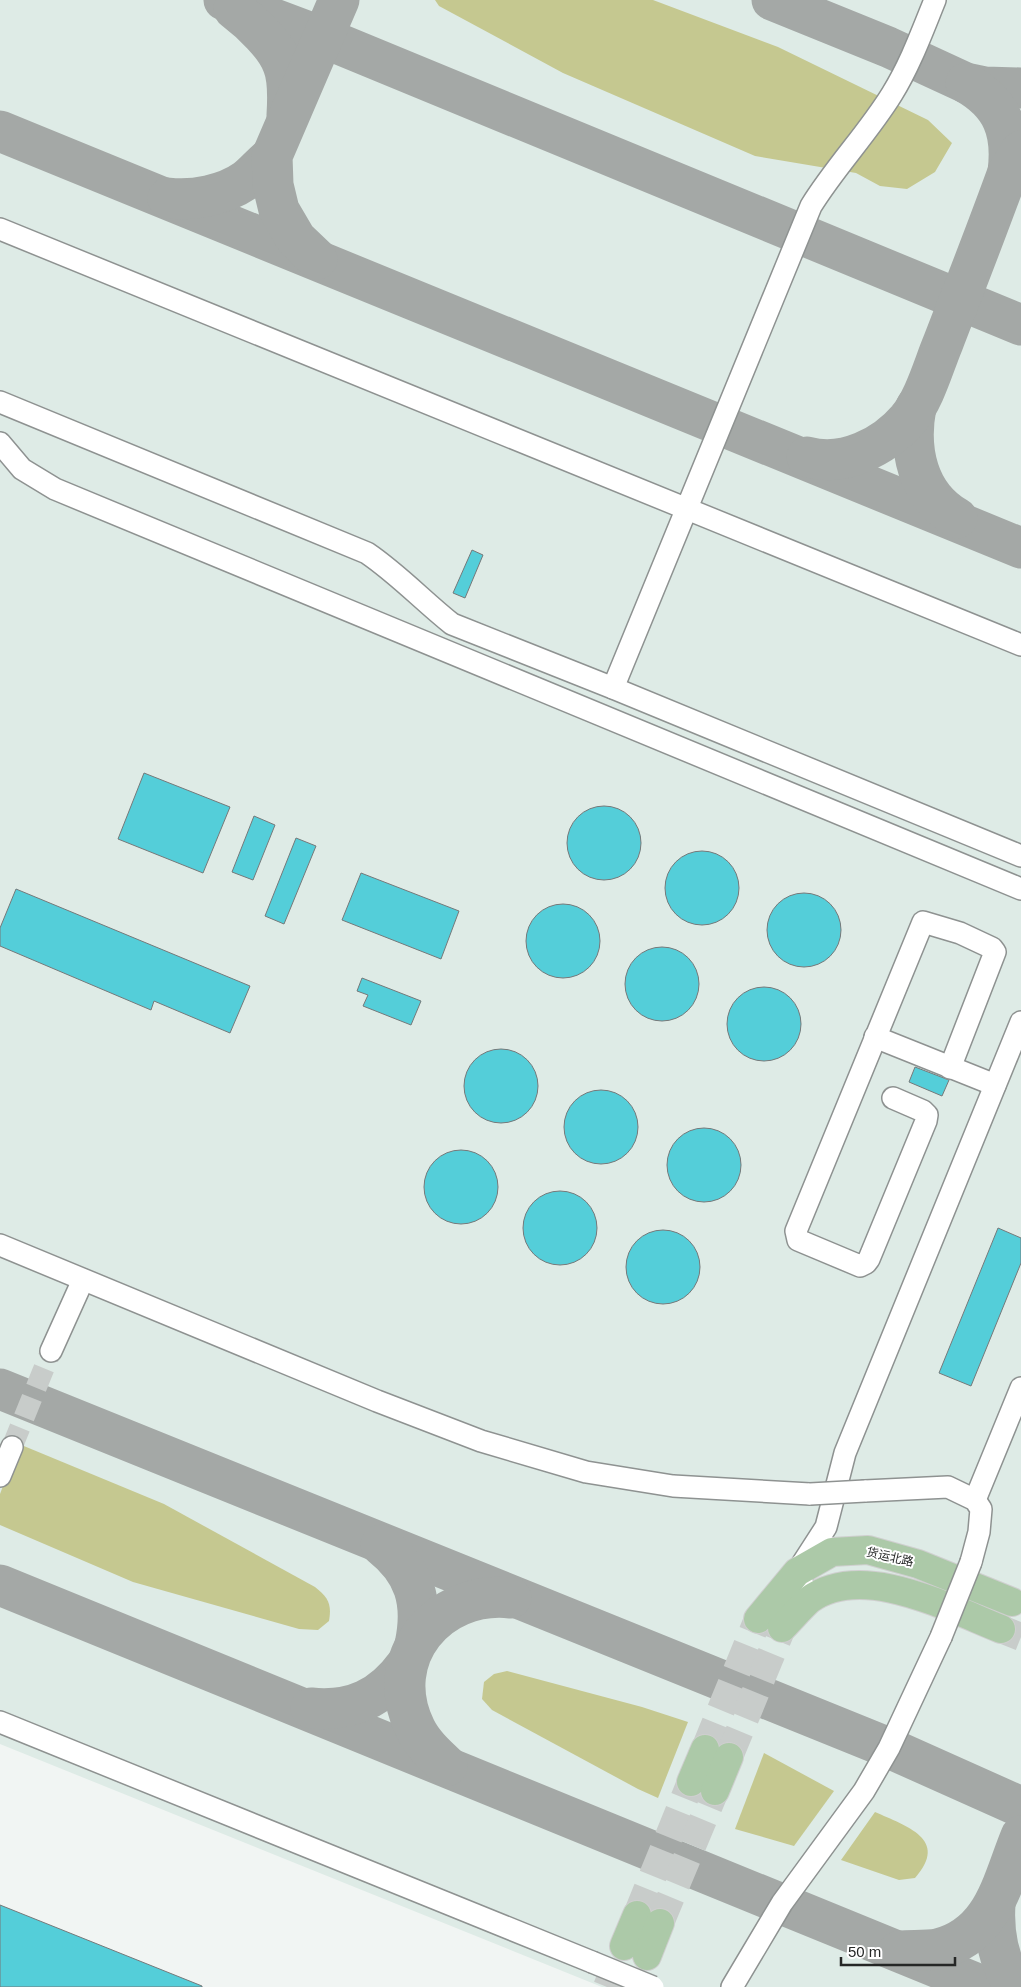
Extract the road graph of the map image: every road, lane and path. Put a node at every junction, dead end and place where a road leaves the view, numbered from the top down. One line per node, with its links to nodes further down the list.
1 (935, 0): 5 (lane)
2 (0, 230): 5 (lane)
3 (0, 402): 7 (lane)
4 (0, 443): 9 (lane)
5 (687, 509): 6 (lane); 7 (lane)
6 (1021, 645)
7 (613, 688): 8 (lane)
8 (1021, 856)
9 (1021, 889)
10 (1021, 1022): 13 (lane)
11 (875, 1037): 12 (lane); 12 (lane); 14 (lane)
12 (950, 1068): 13 (lane)
13 (994, 1085): 22 (lane)
14 (893, 1098)
15 (0, 1245): 16 (lane)
16 (83, 1280): 17 (lane); 21 (lane, bridge)
17 (52, 1351)
18 (1021, 1388): 21 (lane)
19 (12, 1447): 20 (lane)
20 (0, 1476)
21 (975, 1500): 32 (lane, bridge)
22 (798, 1572): 23 (lane); 23 (main road, 货运北路); 24 (main road, 货运北路)
23 (810, 1600): 25 (main road, 货运北路)
24 (1012, 1602)
25 (1001, 1629)
26 (0, 1722): 31 (lane, bridge)
27 (717, 1753): 28 (main road)
28 (703, 1787)
29 (648, 1919): 30 (main road)
30 (635, 1951)
31 (654, 1987)
32 (732, 1987)

